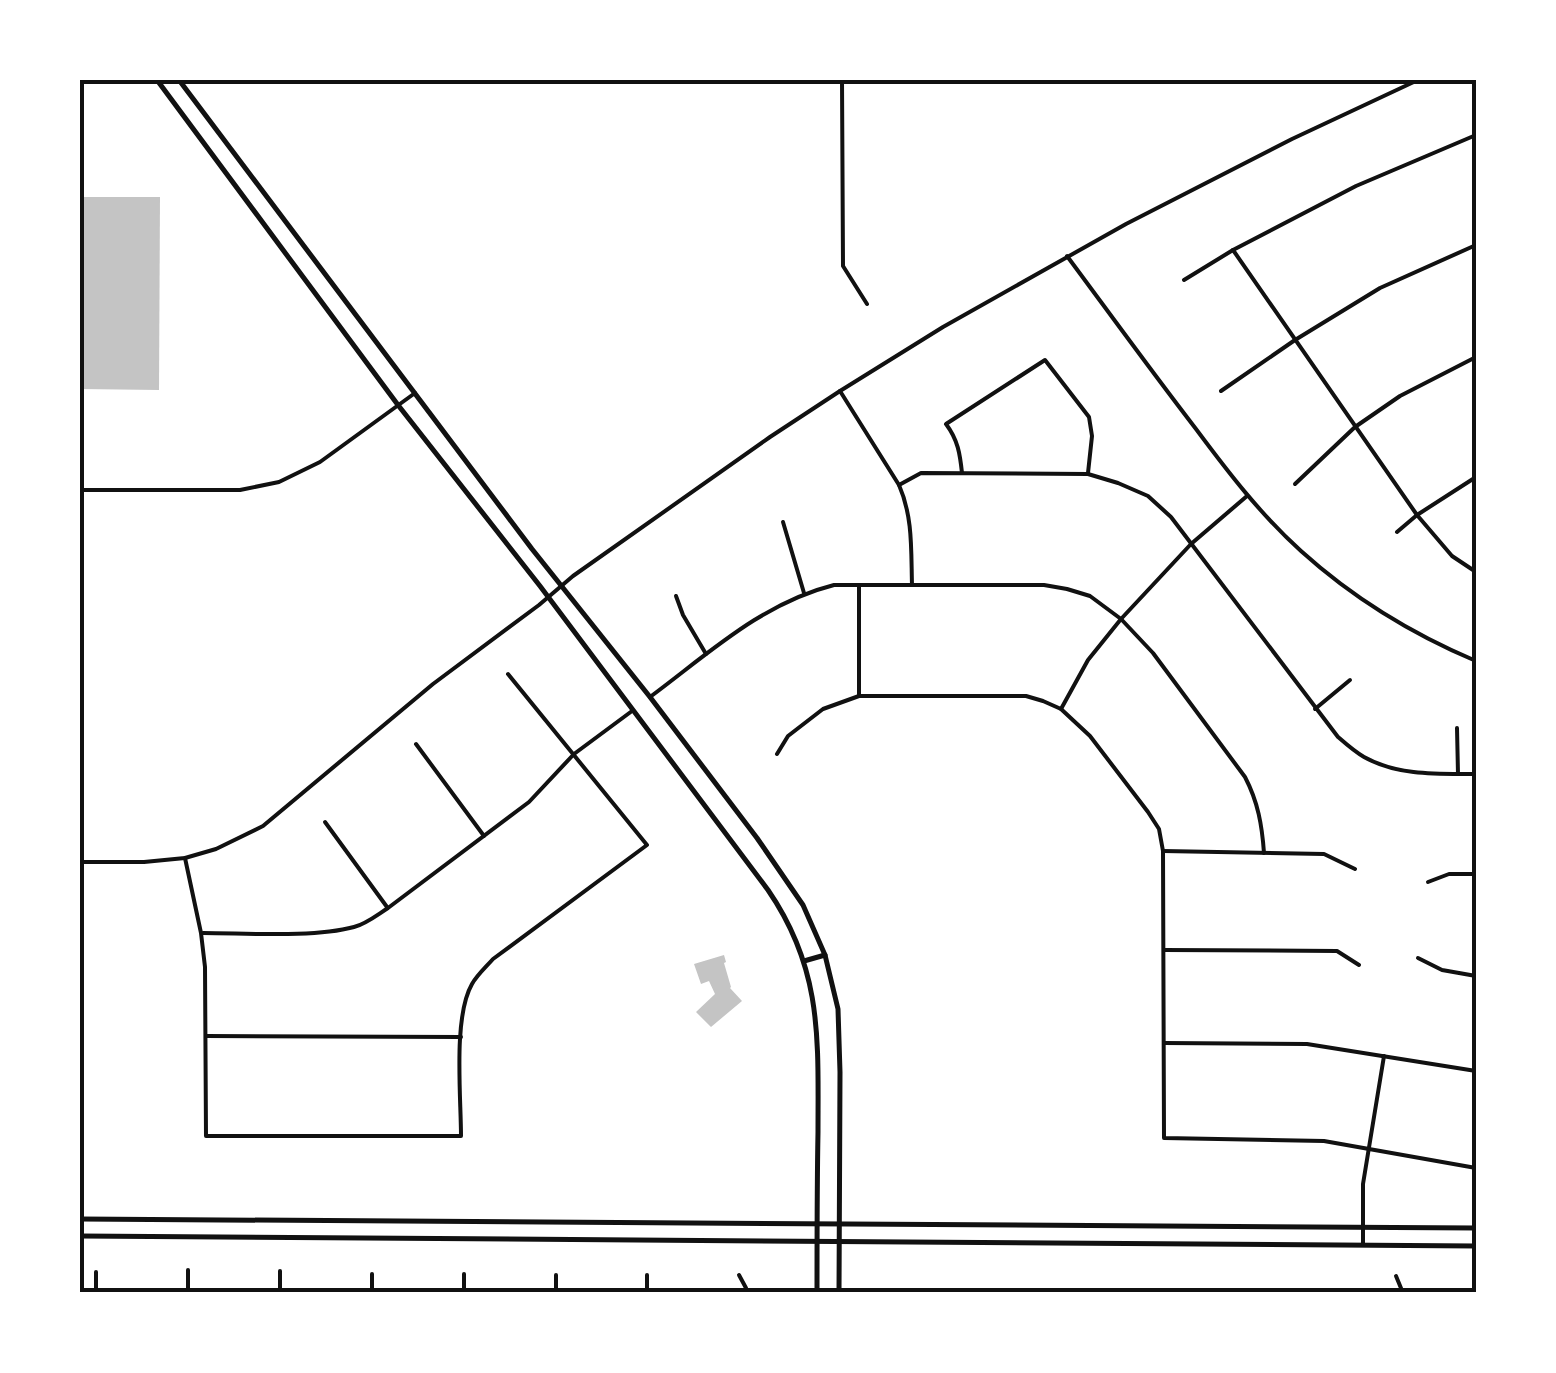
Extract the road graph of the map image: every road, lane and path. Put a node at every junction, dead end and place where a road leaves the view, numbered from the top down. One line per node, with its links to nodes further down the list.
1 (157, 80): 16 (main road)
2 (179, 80): 15 (main road)
3 (842, 80): 10 (street)
4 (1418, 80): 8 (street)
5 (1476, 134): 7 (street)
6 (1476, 246): 11 (street)
7 (1234, 250): 9 (street); 11 (street)
8 (1067, 256): 13 (street); 24 (street)
9 (1184, 280)
10 (867, 304)
11 (1295, 340): 14 (street); 17 (street)
12 (1476, 357): 17 (street)
13 (840, 391): 22 (street); 30 (street)
14 (1221, 391)
15 (415, 393): 16 (street); 30 (main road)
16 (398, 404): 23 (street); 35 (main road)
17 (1355, 427): 21 (street); 25 (street)
18 (962, 473): 19 (street); 19 (street); 22 (street)
19 (1088, 474): 28 (street)
20 (1476, 477): 25 (street)
21 (1295, 484)
22 (899, 485): 32 (street)
23 (80, 490)
24 (1247, 496): 28 (street); 38 (street)
25 (1416, 515): 27 (street); 29 (street)
26 (783, 522): 33 (street)
27 (1397, 532)
28 (1191, 544): 36 (street); 44 (street)
29 (1476, 572)
30 (562, 585): 35 (street); 42 (main road)
31 (859, 585): 32 (street); 33 (street); 41 (street)
32 (912, 585): 36 (street)
33 (804, 593): 37 (street)
34 (676, 596): 37 (street)
35 (548, 597): 45 (main road); 56 (street)
36 (1121, 619): 43 (street); 55 (street)
37 (706, 655): 42 (street)
38 (1476, 661)
39 (508, 674): 48 (street)
40 (1350, 680): 44 (street)
41 (859, 696): 43 (street); 49 (street)
42 (650, 697): 64 (main road)
43 (1061, 709): 54 (street)
44 (1315, 710): 50 (street)
45 (632, 711): 48 (street); 66 (main road)
46 (1457, 728): 50 (street)
47 (416, 744): 53 (street)
48 (574, 754): 53 (street); 70 (street)
49 (778, 754)
50 (1458, 774): 51 (street)
51 (1476, 774)
52 (326, 822): 61 (street)
53 (484, 836): 61 (street)
54 (1164, 851): 55 (street); 63 (street)
55 (1264, 853): 58 (street)
56 (185, 858): 57 (street); 62 (street)
57 (80, 862)
58 (1355, 869)
59 (1476, 874): 60 (street)
60 (1428, 882)
61 (388, 908): 62 (street)
62 (201, 933): 69 (street)
63 (1164, 950): 67 (street); 71 (street)
64 (825, 956): 66 (main road); 78 (main road)
65 (1418, 958): 68 (street)
66 (804, 961): 77 (main road)
67 (1359, 965)
68 (1476, 976)
69 (205, 1036): 70 (street); 70 (street)
70 (461, 1037)
71 (1164, 1043): 72 (street); 74 (street)
72 (1384, 1056): 73 (street); 74 (street)
73 (1476, 1071)
74 (1368, 1149): 75 (street); 79 (street)
75 (1476, 1168)
76 (80, 1219): 77 (main road)
77 (817, 1224): 78 (main road); 82 (main road)
78 (839, 1224): 79 (main road); 83 (main road)
79 (1362, 1228): 80 (main road); 84 (street)
80 (1476, 1228)
81 (80, 1236): 82 (main road)
82 (817, 1242): 83 (main road); 103 (main road)
83 (838, 1242): 84 (main road); 104 (main road)
84 (1363, 1245): 85 (main road)
85 (1476, 1246)
86 (188, 1270): 96 (street)
87 (280, 1271): 97 (street)
88 (96, 1272): 95 (street)
89 (372, 1274): 98 (street)
90 (464, 1274): 99 (street)
91 (556, 1275): 100 (street)
92 (647, 1275): 101 (street)
93 (739, 1275): 102 (street)
94 (1396, 1276): 105 (street)
95 (96, 1293)
96 (188, 1293)
97 (280, 1293)
98 (372, 1293)
99 (464, 1293)
100 (556, 1293)
101 (647, 1293)
102 (746, 1293)
103 (817, 1293)
104 (839, 1293)
105 (1403, 1293)

